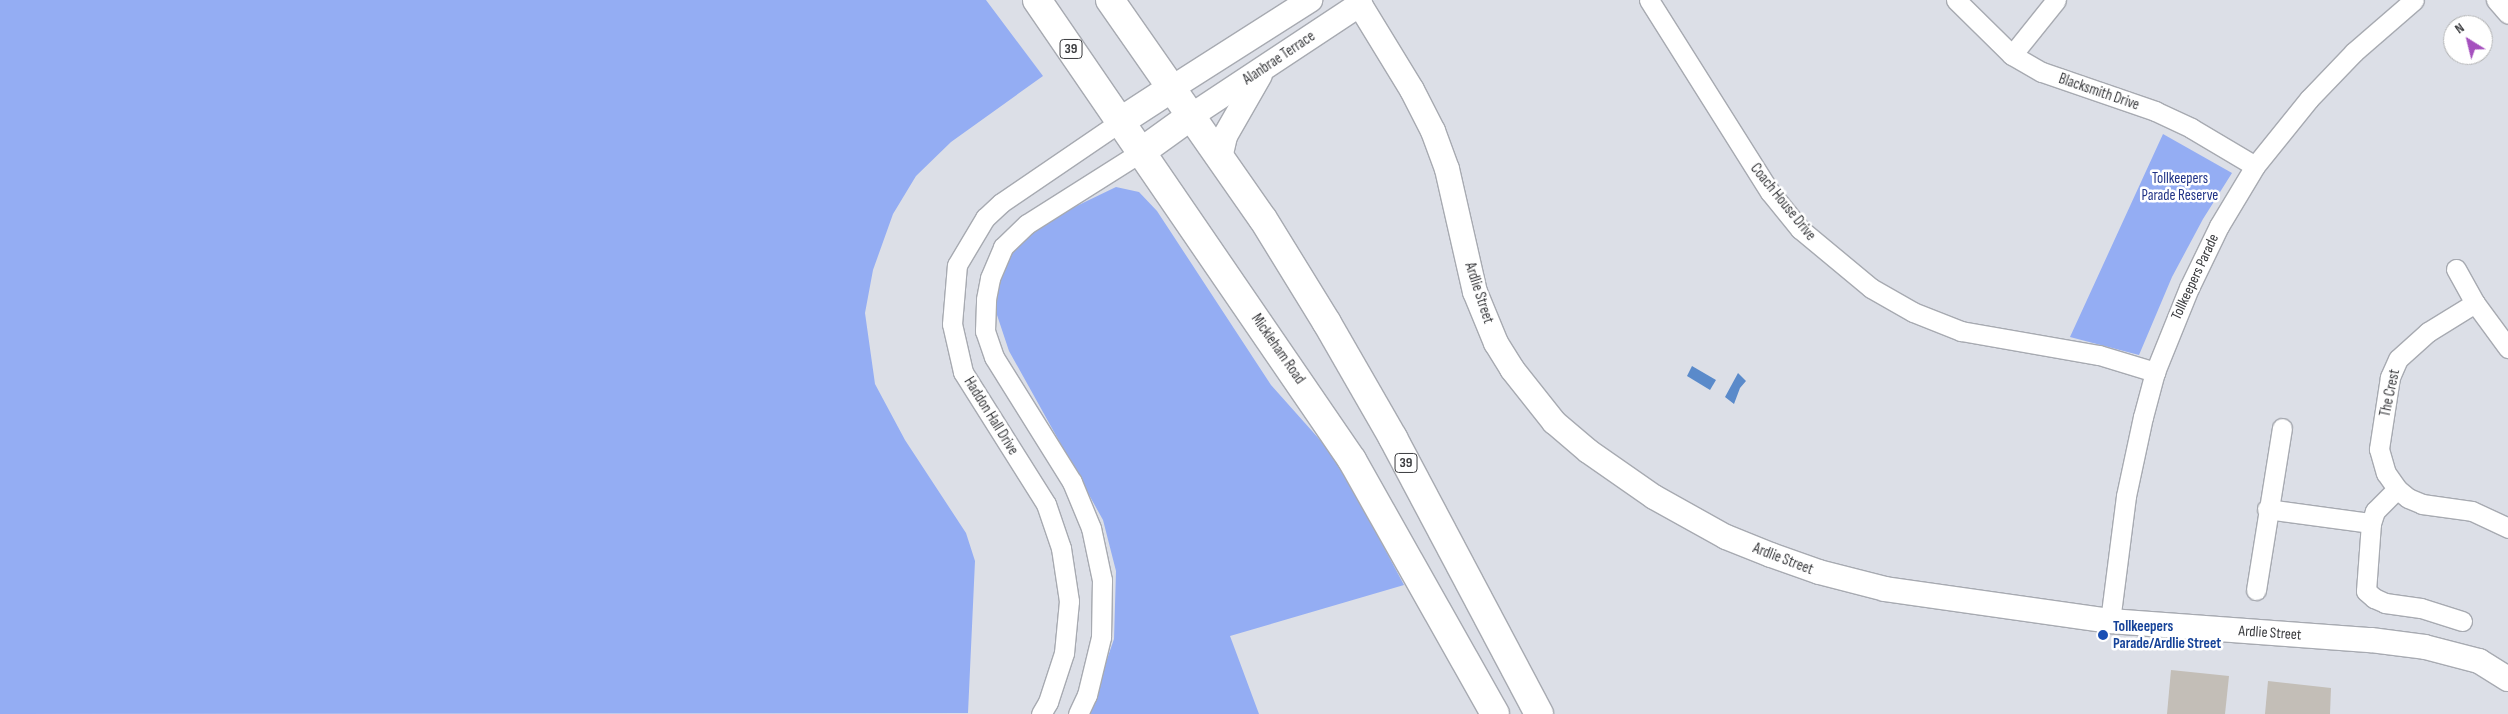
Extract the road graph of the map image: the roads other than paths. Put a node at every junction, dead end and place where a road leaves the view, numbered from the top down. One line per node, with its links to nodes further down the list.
1 (1037, 0): 15 (main road, Mickleham Road / 39)
2 (1110, 0): 13 (main road, 39)
3 (1310, 0): 13 (street, Alanbrae Terrace)
4 (1649, 0): 22 (street, Coach House Drive)
5 (1956, 0): 11 (street, Blacksmith Drive)
6 (2056, 0): 11 (street)
7 (2414, 0): 18 (street, Tollkeepers Parade)
8 (2496, 0): 10 (street)
9 (1361, 1): 12 (street, Alanbrae Terrace); 29 (street, Ardlie Street)
10 (2508, 14)
11 (2012, 55): 18 (street, Blacksmith Drive)
12 (1266, 68): 14 (street, Alanbrae Terrace); 17 (street)
13 (1172, 88): 14 (main road, 39); 15 (main road)
14 (1191, 116): 16 (main road); 17 (main road, 39)
15 (1120, 121): 16 (main road, Mickleham Road / 39); 32 (street, Haddon Hall Drive)
16 (1142, 152): 33 (street); 34 (main road, Mickleham Road / 39)
17 (1220, 158): 35 (main road, 39)
18 (2255, 166): 22 (street, Tollkeepers Parade)
19 (2456, 269): 20 (street)
20 (2475, 303): 21 (street); 24 (street, The Crest)
21 (2508, 348)
22 (2155, 372): 29 (street, Tollkeepers Parade)
23 (2282, 428): 25 (street)
24 (2397, 489): 26 (street); 27 (street, The Crest)
25 (2267, 509): 26 (street); 28 (street)
26 (2371, 523): 30 (street)
27 (2508, 528)
28 (2256, 590)
29 (2110, 621): 31 (street, Ardlie Street)
30 (2462, 621)
31 (2508, 678)
32 (1040, 714)
33 (1078, 714)
34 (1495, 714)
35 (1539, 714)

